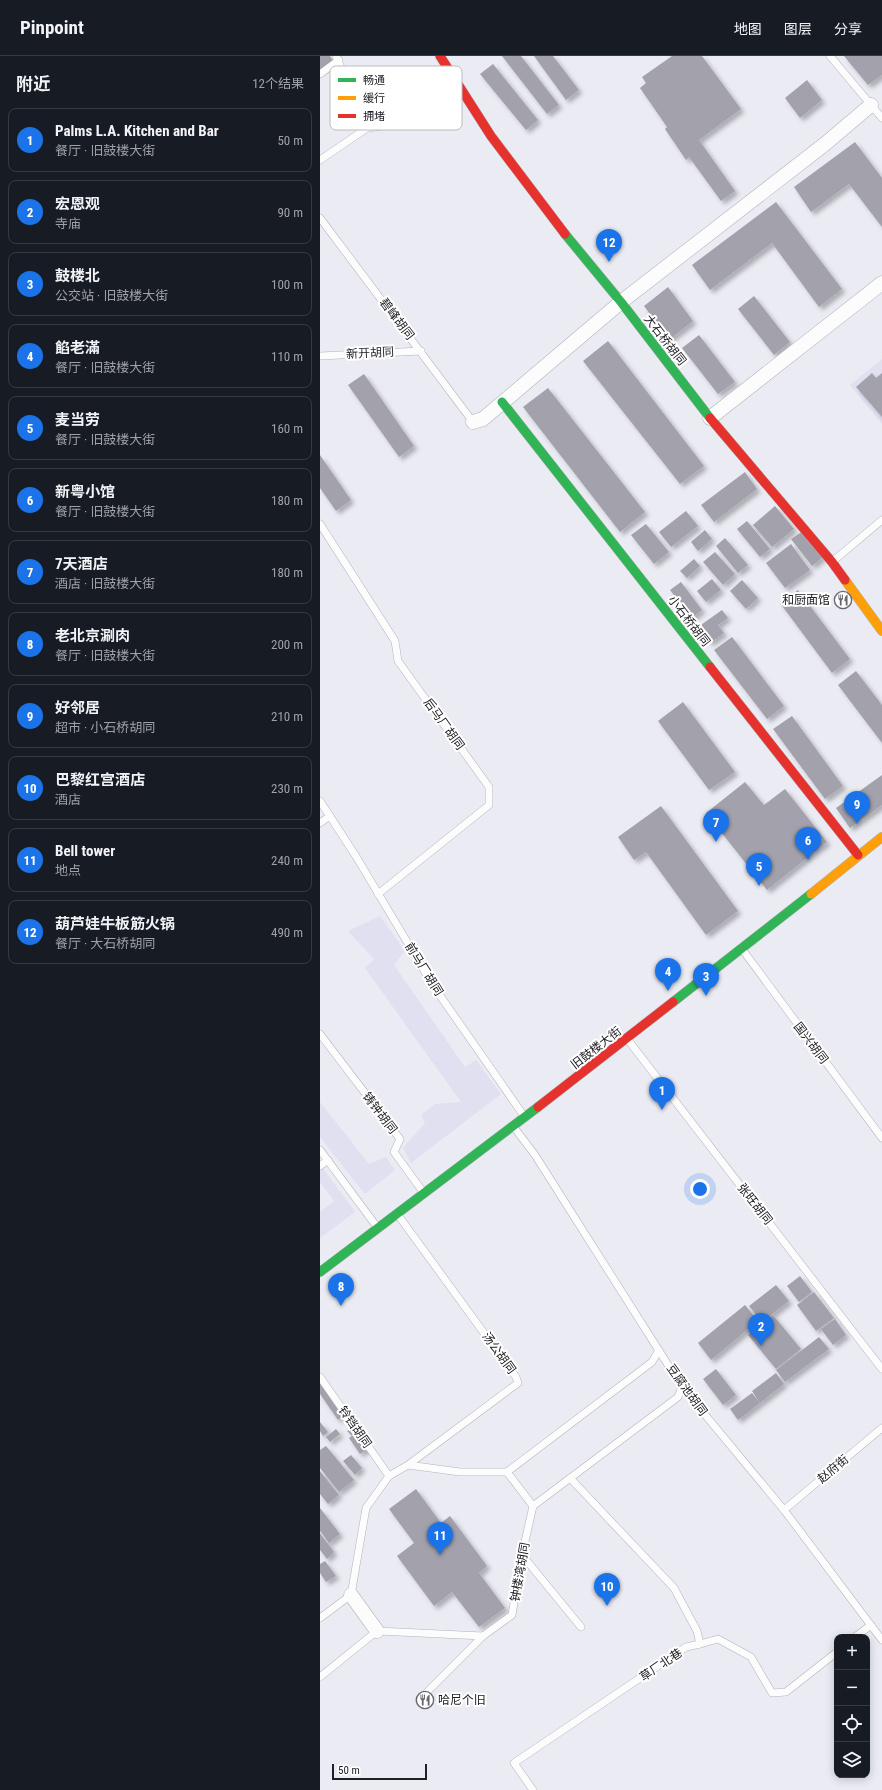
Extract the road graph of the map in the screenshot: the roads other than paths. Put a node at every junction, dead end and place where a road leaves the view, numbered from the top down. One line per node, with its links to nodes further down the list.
1 (440, 56): 4 (street, 大石桥胡同)
2 (830, 56): 7 (lane)
3 (338, 58): 5 (lane)
4 (446, 66)
5 (320, 74)
6 (462, 91): 13 (street, 大石桥胡同)
7 (871, 105): 8 (lane); 13 (street)
8 (882, 118)
9 (364, 130): 10 (lane)
10 (320, 160)
11 (320, 218): 14 (lane, 碧峰胡同)
12 (882, 283): 17 (street)
13 (621, 302): 16 (street); 17 (street, 大石桥胡同)
14 (421, 351): 15 (lane, 新开胡同); 18 (lane, 碧峰胡同)
15 (320, 356)
16 (502, 402): 18 (street); 27 (street, 小石桥胡同)
17 (710, 418): 21 (street, 大石桥胡同)
18 (473, 422)
19 (882, 520): 21 (lane)
20 (320, 524): 28 (lane, 后马厂胡同)
21 (832, 562): 22 (street, 大石桥胡同)
22 (882, 631)
23 (320, 801): 24 (lane, 前马厂胡同)
24 (330, 816): 25 (lane); 28 (lane, 前马厂胡同)
25 (320, 823)
26 (882, 837): 27 (street, 旧鼓楼大街)
27 (858, 855): 29 (street, 旧鼓楼大街)
28 (378, 894): 32 (lane, 前马厂胡同)
29 (740, 948): 31 (street, 旧鼓楼大街); 34 (lane, 国兴胡同)
30 (320, 1034): 38 (lane, 铸钟胡同)
31 (627, 1039): 32 (street, 旧鼓楼大街); 43 (lane, 张旺胡同)
32 (525, 1118): 33 (street, 旧鼓楼大街)
33 (513, 1126): 38 (street, 旧鼓楼大街); 42 (lane, 豆腐池胡同)
34 (882, 1138)
35 (320, 1150): 36 (lane)
36 (328, 1160): 37 (lane); 40 (lane)
37 (320, 1166)
38 (425, 1194): 39 (street, 旧鼓楼大街)
39 (397, 1214): 40 (street, 旧鼓楼大街); 47 (lane, 汤公胡同)
40 (377, 1228): 41 (street, 旧鼓楼大街)
41 (320, 1272)
42 (659, 1350): 45 (lane, 豆腐池胡同); 48 (lane)
43 (882, 1369)
44 (320, 1377): 49 (lane, 铃铛胡同)
45 (682, 1387): 50 (lane); 52 (lane, 豆腐池胡同)
46 (882, 1428): 52 (lane, 赵府街)
47 (408, 1466): 48 (lane); 49 (lane)
48 (506, 1472): 51 (lane)
49 (389, 1476): 54 (lane)
50 (570, 1478): 51 (lane); 62 (lane)
51 (533, 1506): 53 (lane, 钟楼湾胡同)
52 (784, 1510): 56 (lane, 豆腐池胡同)
53 (522, 1555): 57 (lane); 60 (lane, 钟楼湾胡同)
54 (351, 1594): 55 (lane); 58 (street)
55 (320, 1618)
56 (871, 1625): 59 (lane); 61 (lane, 豆腐池胡同)
57 (581, 1628)
58 (377, 1631): 60 (lane); 64 (lane)
59 (860, 1634)
60 (483, 1636): 65 (lane, 钟楼湾胡同)
61 (882, 1640)
62 (700, 1644): 63 (lane); 66 (lane, 草厂北巷)
63 (834, 1654)
64 (320, 1678)
65 (419, 1700)
66 (533, 1790)

